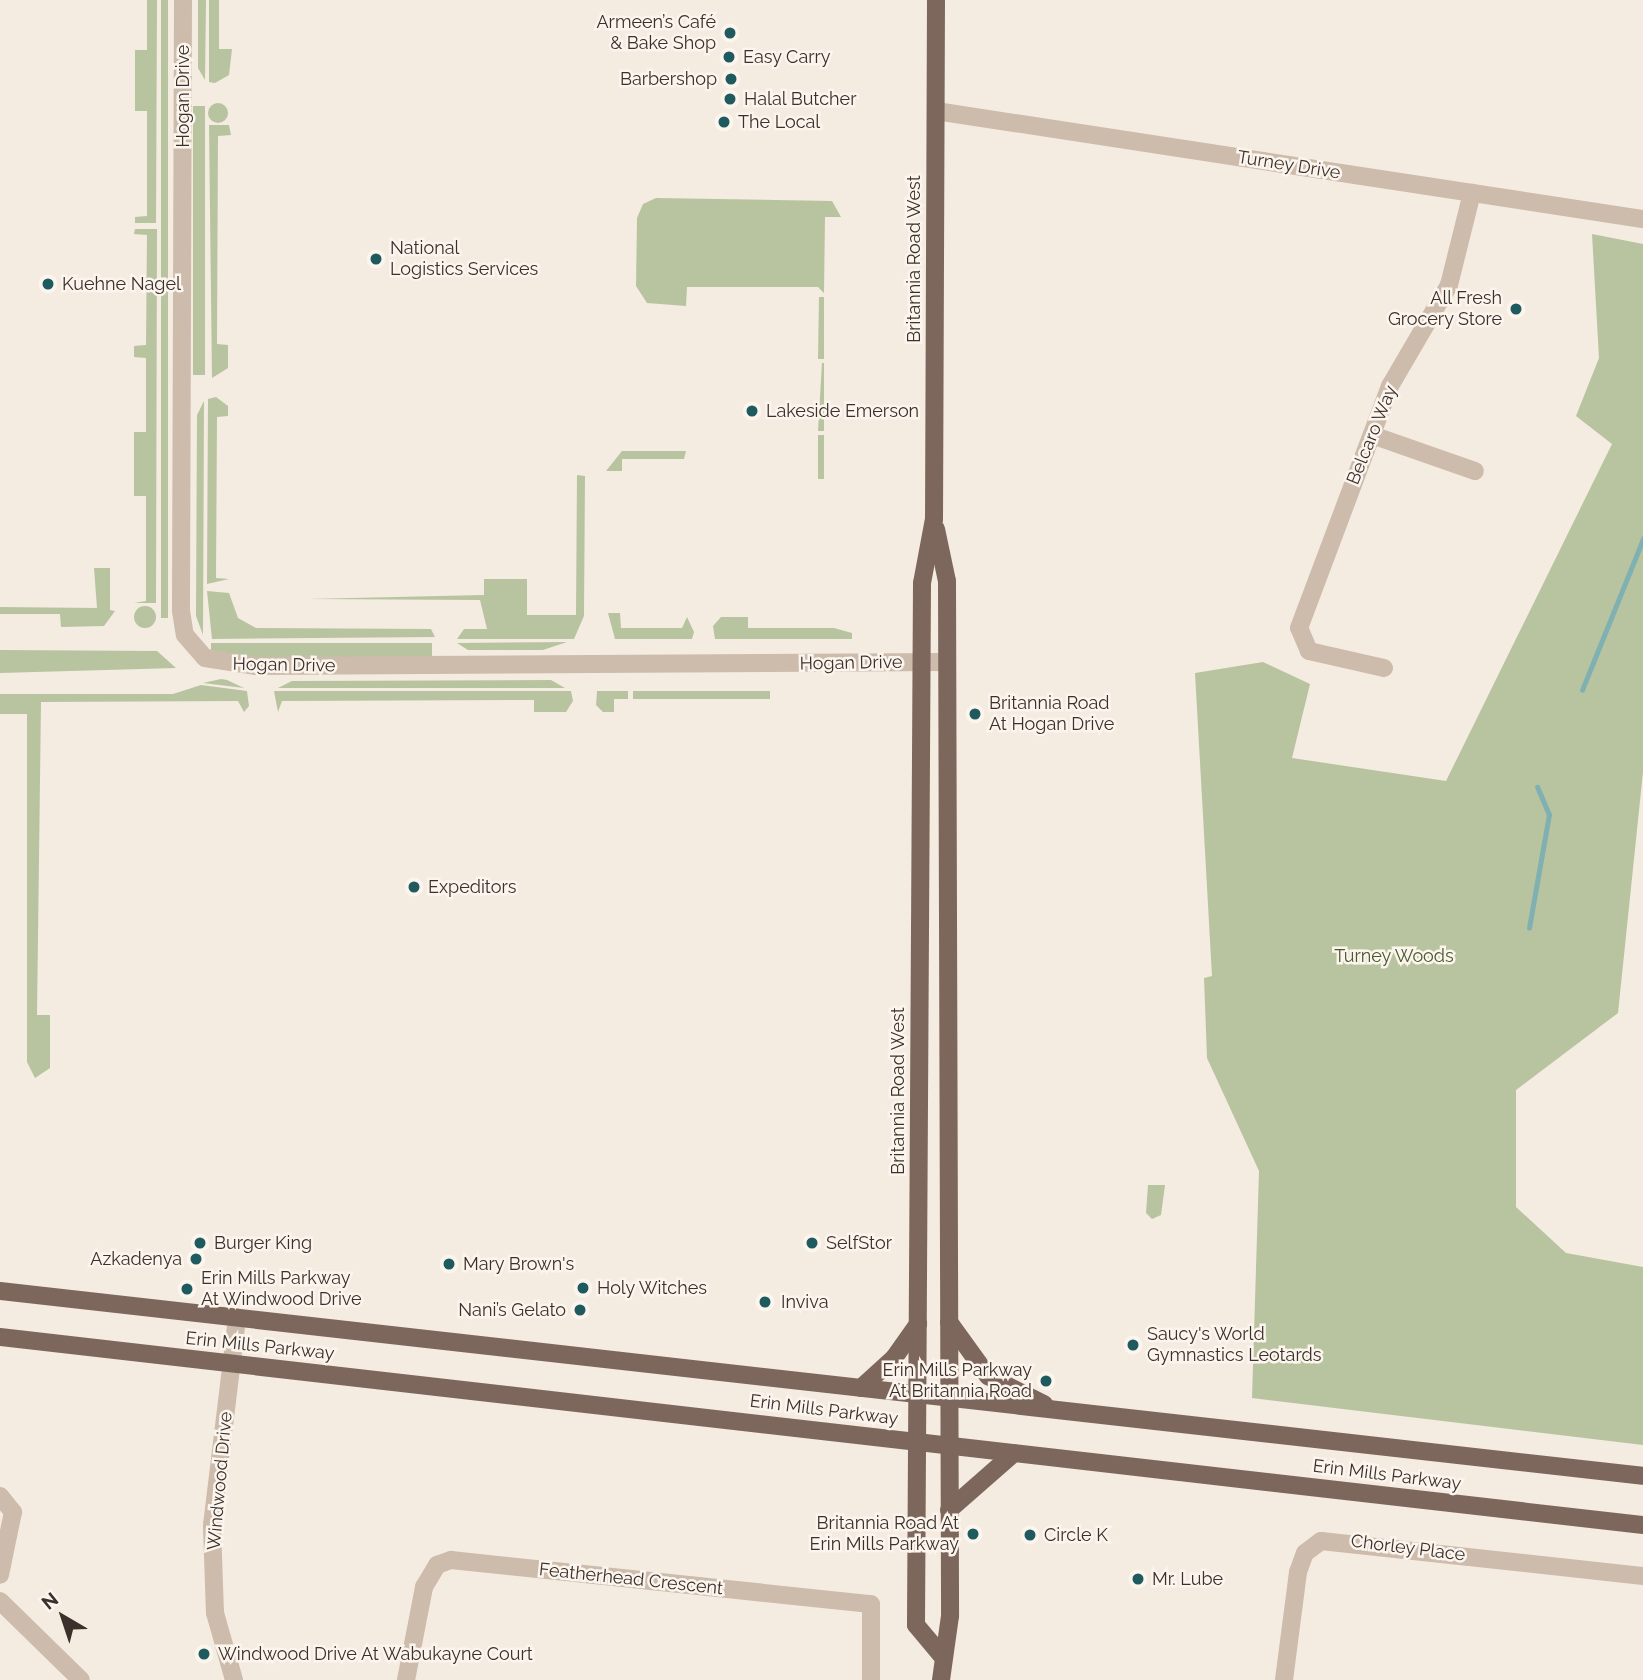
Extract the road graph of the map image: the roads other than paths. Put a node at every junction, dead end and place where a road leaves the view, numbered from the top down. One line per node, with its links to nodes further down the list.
1 (183, 0): 9 (street, Hogan Drive)
2 (936, 0): 3 (main road, Britannia Road West)
3 (936, 111): 4 (street, Turney Drive); 8 (main road, Britannia Road West)
4 (1472, 193): 5 (street, Turney Drive); 6 (street, Belcaro Way)
5 (1643, 219)
6 (1372, 435): 7 (street); 11 (street, Belcaro Way)
7 (1475, 471)
8 (934, 519): 9 (main road, Britannia Road West); 10 (main road, Britannia Road West)
9 (921, 662): 10 (street, Hogan Drive); 15 (main road, Britannia Road West)
10 (947, 662): 14 (main road, Britannia Road West)
11 (1384, 668)
12 (0, 1291): 13 (main road, Erin Mills Parkway)
13 (237, 1318): 17 (street, Windwood Drive); 18 (main road, Erin Mills Parkway)
14 (949, 1322): 20 (main road, Britannia Road West); 21 (main road)
15 (918, 1324): 18 (main road); 19 (main road, Britannia Road West)
16 (0, 1337): 17 (main road, Erin Mills Parkway)
17 (232, 1363): 22 (main road, Erin Mills Parkway); 33 (street, Windwood Drive)
18 (861, 1388): 19 (main road, Erin Mills Parkway)
19 (917, 1395): 20 (main road, Erin Mills Parkway); 22 (main road, Britannia Road West)
20 (949, 1398): 21 (main road, Erin Mills Parkway); 23 (main road, Britannia Road West)
21 (1055, 1410): 25 (main road, Erin Mills Parkway)
22 (917, 1442): 23 (main road, Erin Mills Parkway); 32 (main road, Britannia Road West)
23 (949, 1446): 24 (main road, Erin Mills Parkway); 27 (main road, Britannia Road West)
24 (1014, 1453): 27 (main road); 28 (main road, Erin Mills Parkway)
25 (1643, 1476)
26 (0, 1496): 29 (street)
27 (949, 1510): 32 (main road, Britannia Road West)
28 (1643, 1525)
29 (0, 1575)
30 (1643, 1576): 38 (street, Chorley Place)
31 (0, 1601): 34 (street)
32 (941, 1655): 37 (main road, Britannia Road West)
33 (231, 1679)
34 (81, 1680)
35 (406, 1680): 36 (street, Featherhead Crescent)
36 (871, 1680)
37 (941, 1680)
38 (1284, 1680)

